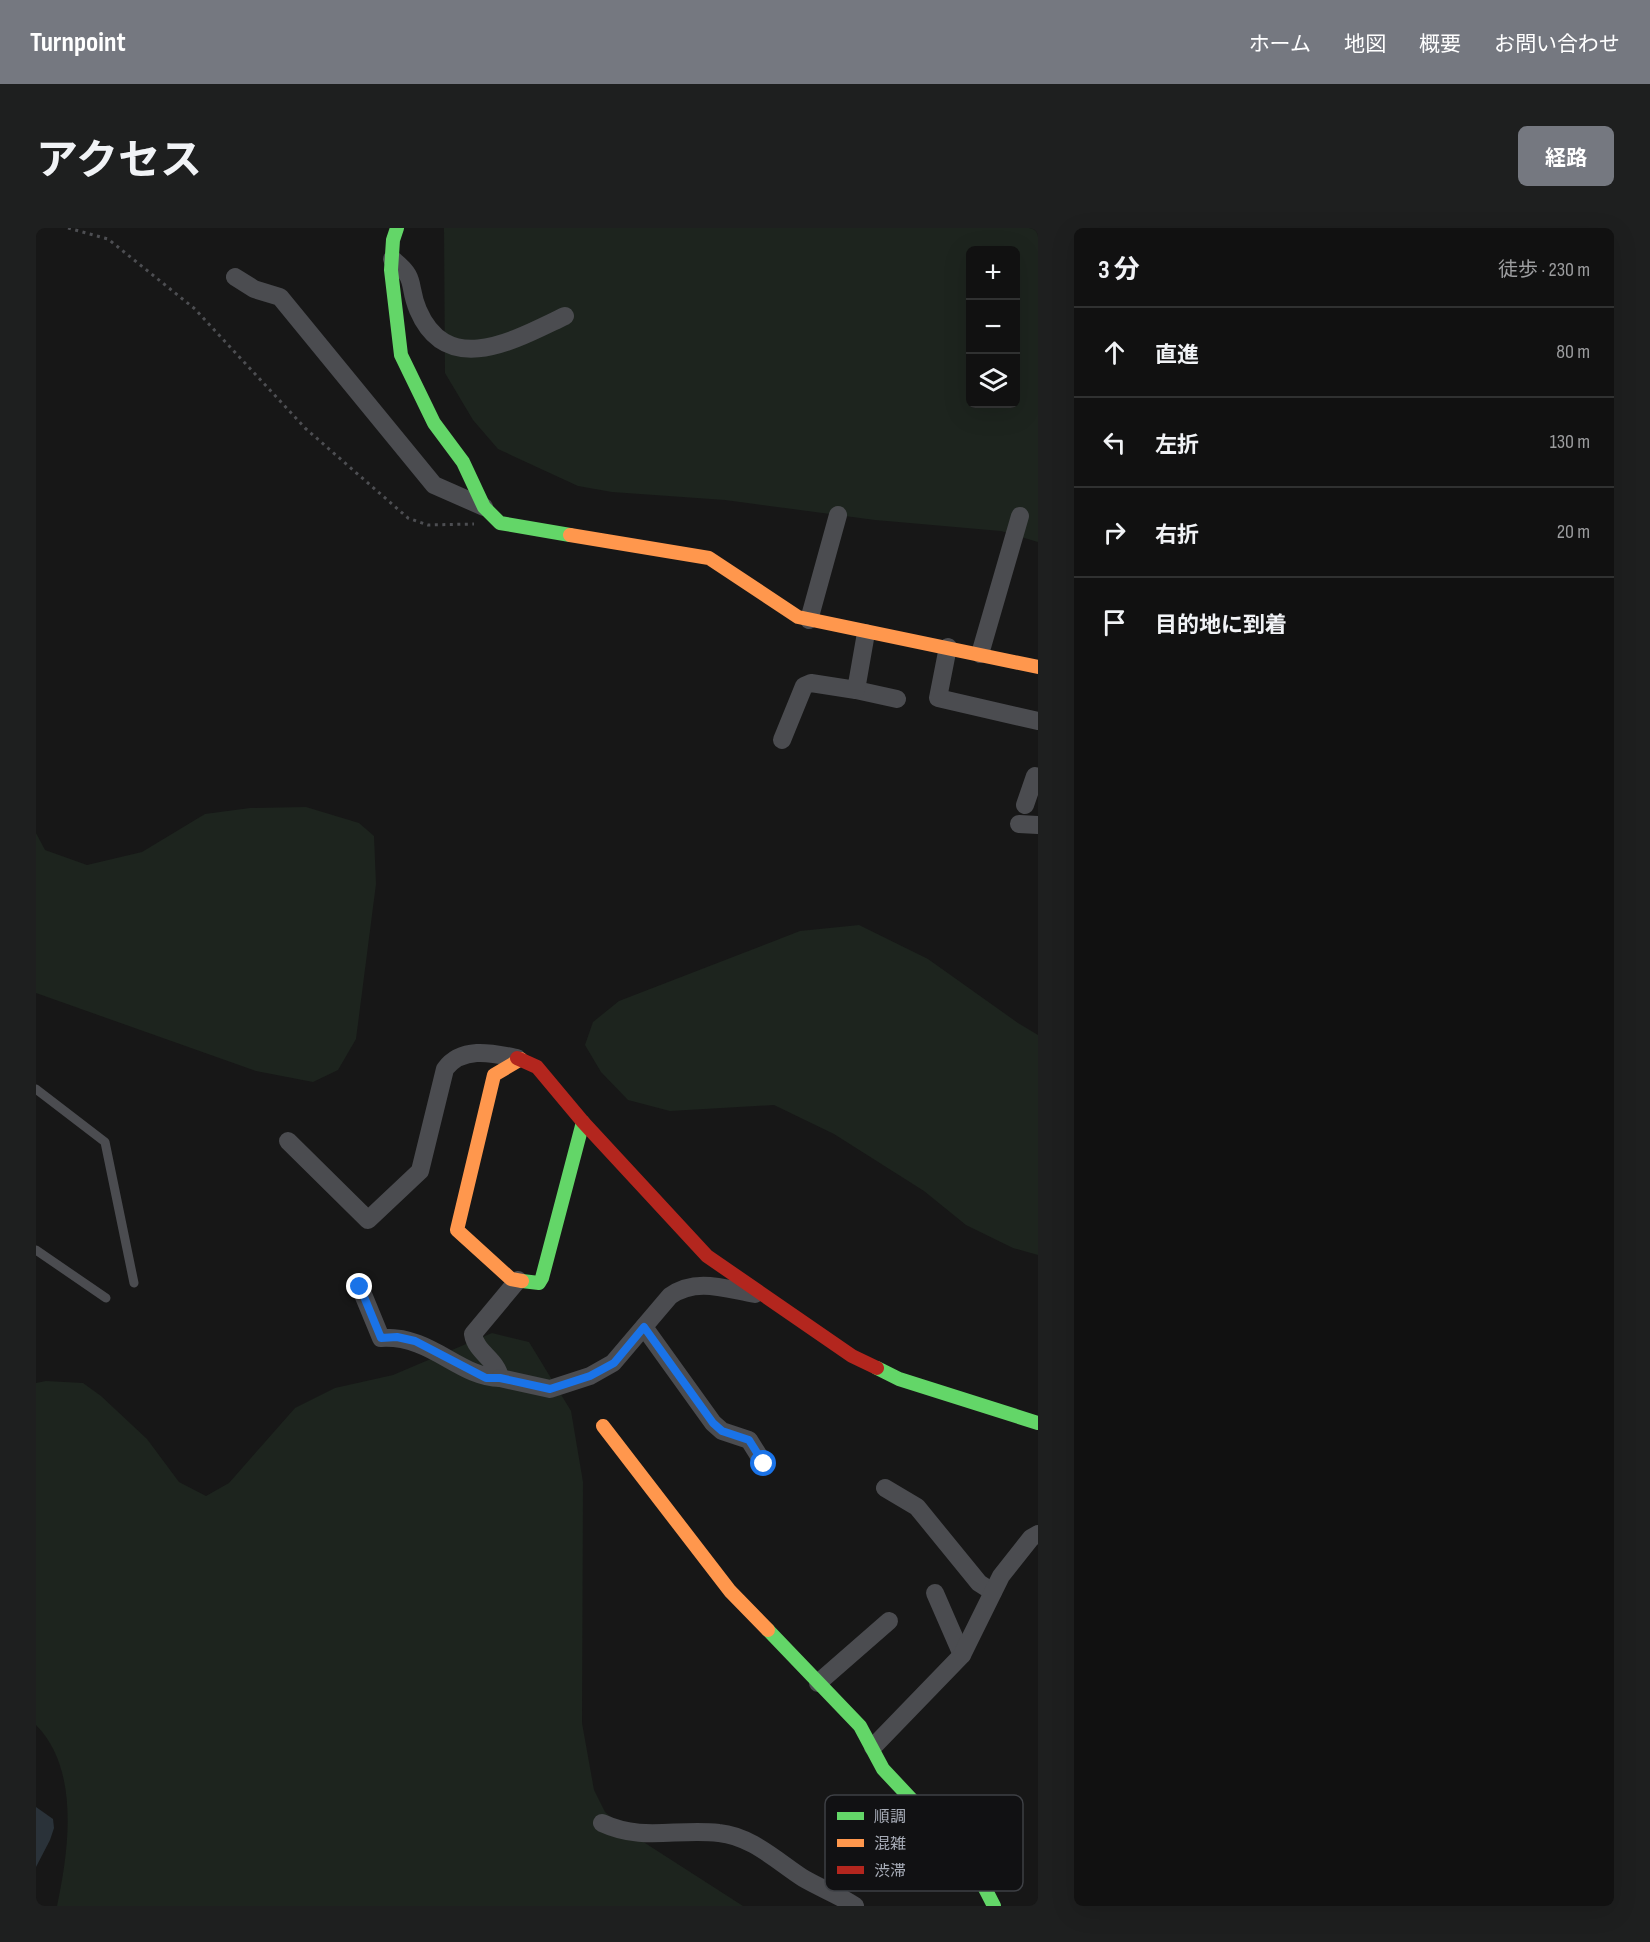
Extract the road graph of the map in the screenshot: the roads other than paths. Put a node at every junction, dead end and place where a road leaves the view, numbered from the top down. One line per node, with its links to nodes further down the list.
1 (397, 228): 2 (street)
2 (392, 259): 4 (street); 5 (street)
3 (236, 277): 5 (street)
4 (566, 316)
5 (484, 507): 8 (street)
6 (838, 515): 8 (street)
7 (1020, 516): 11 (street)
8 (809, 620): 9 (street)
9 (866, 633): 10 (street); 13 (street)
10 (948, 647): 11 (street); 15 (street)
11 (980, 654): 12 (street)
12 (1038, 667)
13 (856, 690): 14 (street); 16 (street)
14 (897, 699)
15 (1038, 721)
16 (782, 740)
17 (1038, 777): 18 (street)
18 (1025, 805)
19 (1019, 824): 20 (street)
20 (1038, 825)
21 (519, 1058): 23 (street); 24 (street); 26 (street)
22 (36, 1089): 27 (lane)
23 (583, 1122): 26 (street); 29 (street)
24 (288, 1141)
25 (36, 1250): 30 (lane)
26 (518, 1280): 32 (street)
27 (134, 1283)
28 (360, 1287): 32 (street)
29 (760, 1295): 31 (street); 33 (street)
30 (106, 1298)
31 (644, 1327): 32 (street); 35 (street)
32 (500, 1378)
33 (1038, 1423)
34 (603, 1426): 42 (street)
35 (764, 1464)
36 (885, 1488): 38 (street)
37 (1038, 1534): 38 (street)
38 (993, 1592): 41 (street)
39 (935, 1593): 41 (street)
40 (889, 1621): 42 (street)
41 (962, 1655): 43 (street)
42 (818, 1683): 43 (street)
43 (873, 1747): 44 (street)
44 (907, 1795)
45 (602, 1823): 46 (street)
46 (825, 1889)
47 (828, 1891): 49 (street)
48 (986, 1891): 50 (street)
49 (855, 1906)
50 (994, 1906)

